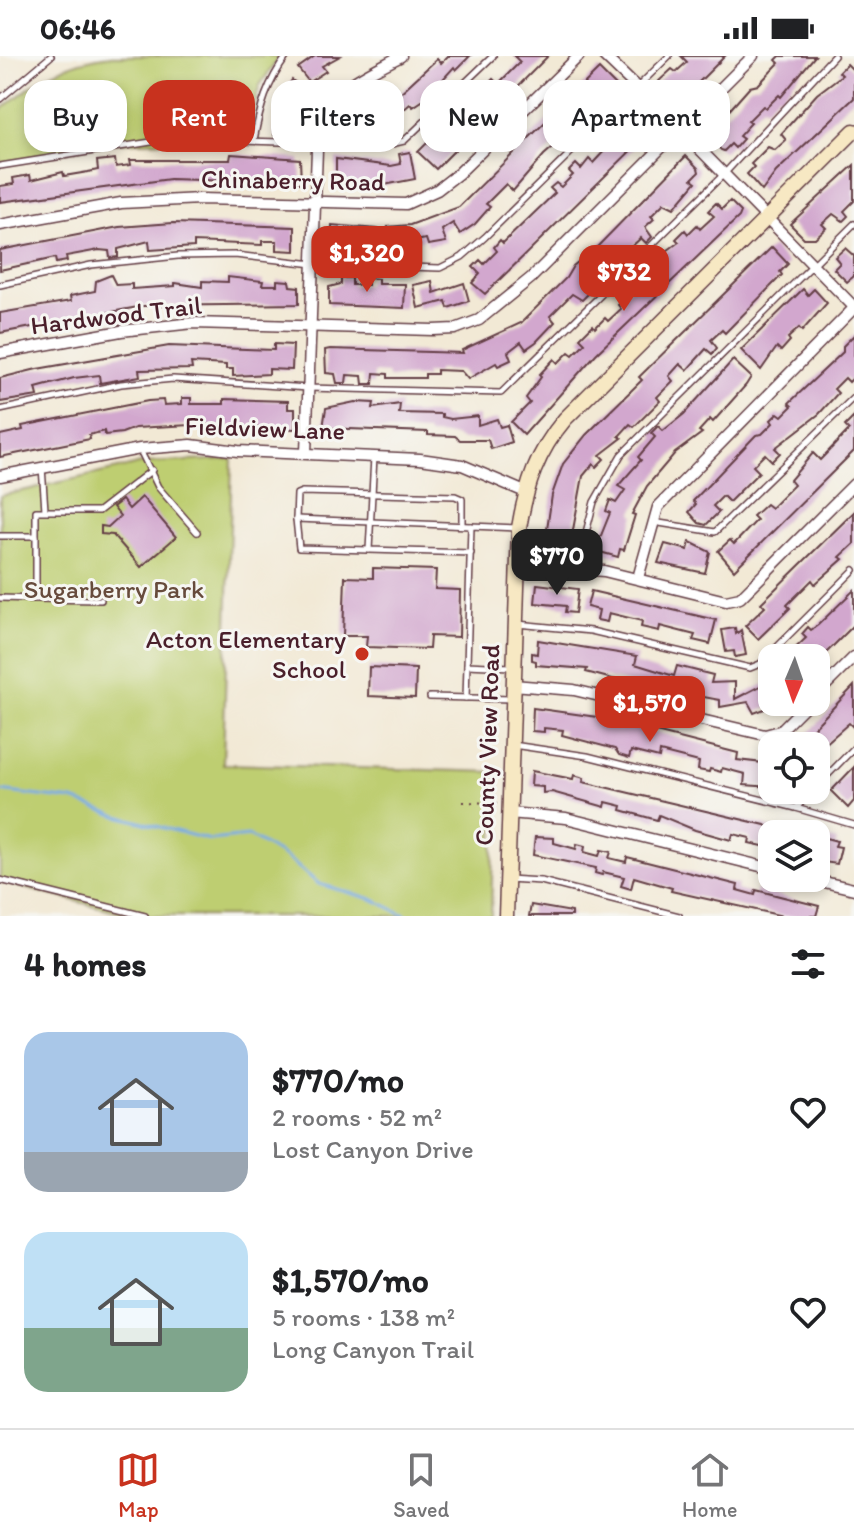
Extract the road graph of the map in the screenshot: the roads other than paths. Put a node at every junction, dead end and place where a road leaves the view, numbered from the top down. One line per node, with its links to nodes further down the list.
1 (50, 56): 14 (lane)
2 (287, 56): 16 (lane)
3 (401, 56): 10 (street)
4 (493, 56): 17 (lane)
5 (579, 56): 25 (street, Chinaberry Road)
6 (604, 56): 11 (street)
7 (669, 56): 12 (lane)
8 (753, 56): 13 (street, Hardwood Trail)
9 (834, 56): 24 (lane)
10 (354, 80)
11 (629, 80)
12 (645, 80)
13 (730, 80)
14 (0, 99)
15 (854, 131): 26 (street, County View Road)
16 (255, 135)
17 (404, 141)
18 (143, 142): 23 (lane)
19 (317, 152): 25 (street)
20 (571, 152): 29 (lane)
21 (659, 152): 33 (street, Hardwood Trail)
22 (702, 152): 24 (street)
23 (0, 166)
24 (724, 174): 26 (street); 35 (lane)
25 (316, 203): 28 (street, Chinaberry Road); 29 (street)
26 (767, 218): 30 (street); 45 (street, County View Road)
27 (854, 224): 30 (lane)
28 (0, 225)
29 (314, 264): 31 (lane); 33 (street)
30 (812, 264): 32 (street); 60 (lane)
31 (0, 285)
32 (854, 307): 50 (street)
33 (311, 325): 34 (street, Hardwood Trail); 35 (street)
34 (0, 353)
35 (308, 388): 37 (lane); 39 (street)
36 (854, 397): 50 (lane)
37 (0, 410)
38 (140, 449): 39 (street, Fieldview Lane); 41 (street, Fieldview Lane); 42 (lane)
39 (306, 453): 40 (street, Fieldview Lane)
40 (374, 455): 45 (street, Fieldview Lane); 46 (lane)
41 (42, 467): 43 (street, Fieldview Lane); 47 (lane)
42 (152, 470): 47 (lane); 54 (lane)
43 (0, 476)
44 (854, 484): 62 (street)
45 (525, 492): 53 (street, County View Road)
46 (371, 493): 48 (lane); 49 (lane); 51 (lane)
47 (45, 510): 56 (lane)
48 (296, 519): 49 (lane); 57 (lane)
49 (371, 521): 51 (lane); 57 (lane)
50 (652, 521): 62 (street)
51 (462, 525): 52 (lane)
52 (471, 526): 53 (lane); 58 (lane)
53 (519, 528): 59 (street, County View Road)
54 (197, 532)
55 (0, 536): 56 (lane)
56 (36, 536): 64 (lane)
57 (369, 550): 58 (lane)
58 (471, 553): 68 (lane)
59 (518, 564): 60 (street); 66 (street, County View Road)
60 (577, 567): 62 (street)
61 (854, 570): 66 (lane)
62 (638, 578)
63 (0, 598): 64 (lane)
64 (36, 599): 65 (lane)
65 (101, 600)
66 (516, 624): 69 (street, County View Road)
67 (854, 657): 70 (street)
68 (467, 665): 69 (lane); 73 (lane)
69 (514, 667): 71 (street, County View Road)
70 (830, 681)
71 (513, 692): 73 (lane); 74 (street); 75 (street, County View Road)
72 (430, 697): 73 (lane)
73 (466, 698)
74 (795, 716)
75 (511, 744): 79 (street, County View Road); 80 (lane)
76 (854, 748): 77 (lane)
77 (830, 773)
78 (800, 804): 80 (lane)
79 (506, 807): 82 (street); 83 (street, County View Road)
80 (796, 808): 81 (lane)
81 (854, 825)
82 (758, 866)
83 (507, 879): 88 (street, County View Road); 89 (lane)
84 (0, 880): 87 (lane)
85 (830, 884): 86 (street)
86 (854, 890)
87 (145, 916)
88 (506, 916)
89 (679, 916)

